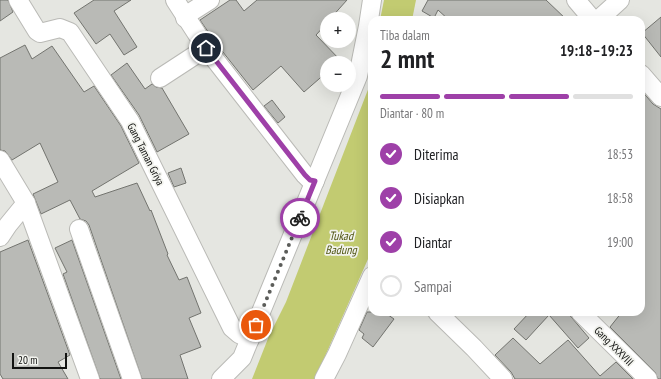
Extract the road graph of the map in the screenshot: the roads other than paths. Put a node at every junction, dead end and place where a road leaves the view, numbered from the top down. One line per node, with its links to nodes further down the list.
1 (18, 0): 24 (street, Gang Taman Griya)
2 (175, 0): 10 (street)
3 (210, 0): 10 (street)
4 (372, 0): 7 (street)
5 (576, 0): 8 (street)
6 (620, 0): 9 (street)
7 (370, 16)
8 (590, 16)
9 (602, 16)
10 (185, 18): 12 (street)
11 (368, 26): 17 (street)
12 (206, 48): 13 (street); 17 (street)
13 (160, 78)
14 (645, 79): 15 (street)
15 (661, 97)
16 (0, 160): 18 (street)
17 (315, 181): 24 (street)
18 (26, 203): 20 (street); 25 (street)
19 (79, 229): 26 (street)
20 (0, 236)
21 (368, 285): 28 (street)
22 (441, 316): 29 (street)
23 (584, 316): 30 (street, Gang XXXVIII)
24 (250, 339): 27 (street)
25 (90, 379)
26 (132, 379)
27 (221, 379)
28 (324, 379)
29 (502, 379)
30 (648, 379)

